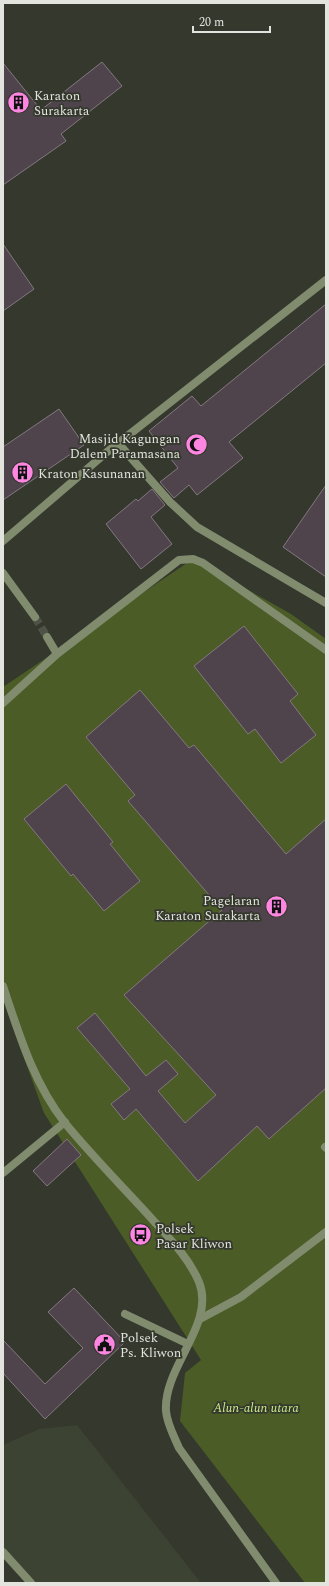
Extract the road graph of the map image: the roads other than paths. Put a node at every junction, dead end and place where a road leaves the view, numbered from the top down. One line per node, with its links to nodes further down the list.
1 (326, 280): 2 (street)
2 (118, 443): 3 (street); 5 (street)
3 (3, 541)
4 (3, 573): 6 (street)
5 (326, 603)
6 (35, 617)
7 (47, 637): 9 (street)
8 (326, 650): 9 (street)
9 (57, 654): 10 (street)
10 (3, 704)
11 (3, 986): 12 (street)
12 (65, 1122): 13 (street); 16 (street)
13 (3, 1173)
14 (326, 1232): 16 (street)
15 (125, 1314): 17 (street)
16 (200, 1319): 17 (street)
17 (188, 1344): 20 (street)
18 (3, 1552): 19 (street)
19 (31, 1583)
20 (276, 1583)

